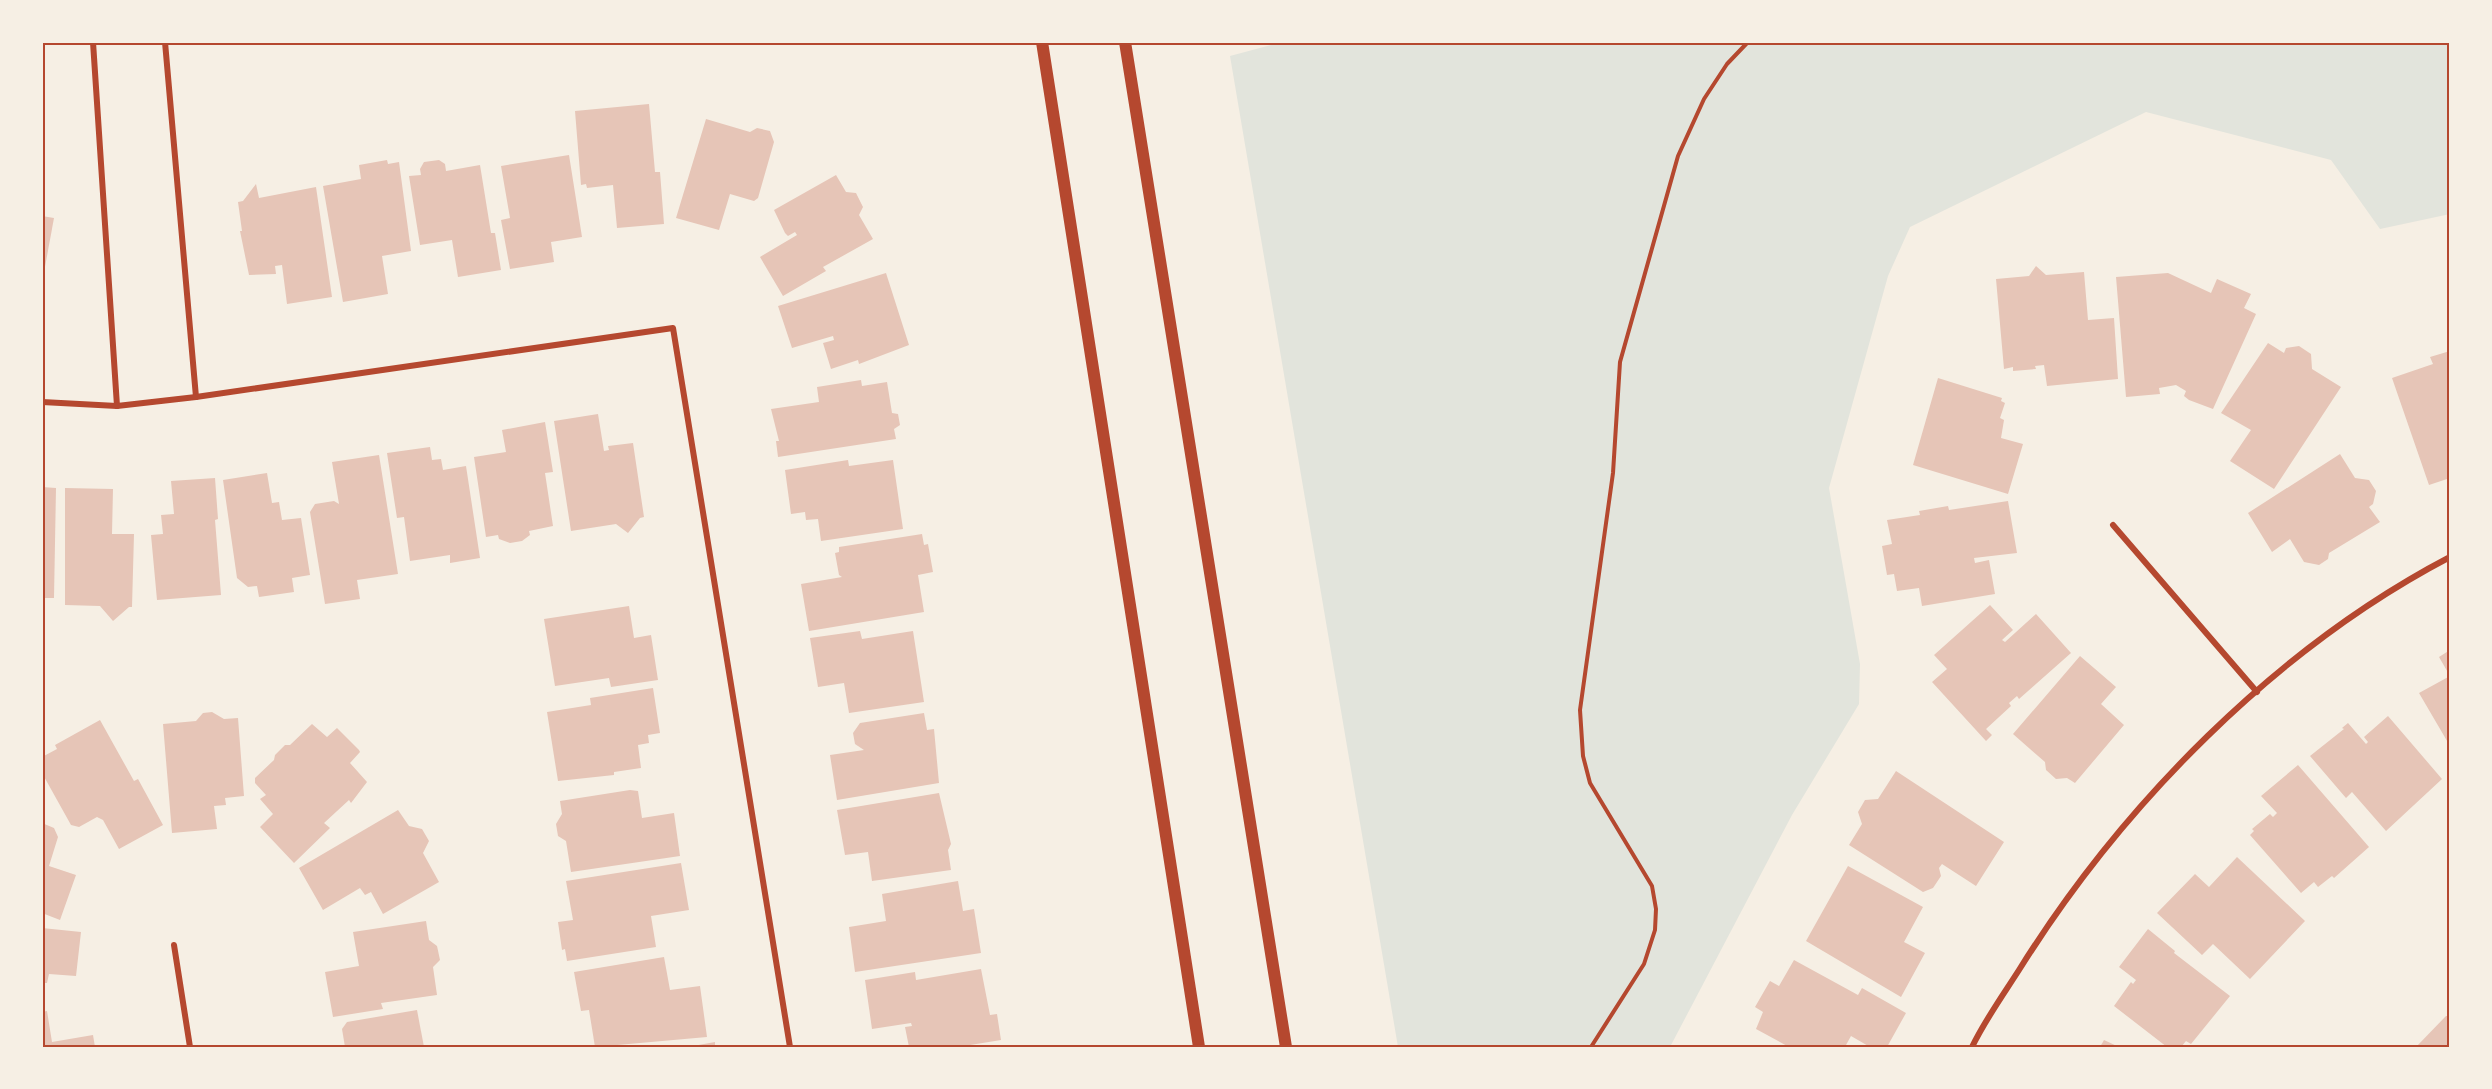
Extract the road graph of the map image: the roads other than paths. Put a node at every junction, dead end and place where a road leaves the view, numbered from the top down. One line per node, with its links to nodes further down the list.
1 (93, 42): 7 (street)
2 (165, 42): 5 (street)
3 (1042, 42): 14 (main road)
4 (1125, 42): 15 (main road)
5 (196, 397): 7 (street); 13 (street)
6 (42, 402): 7 (street)
7 (117, 406)
8 (2113, 525): 10 (street)
9 (2450, 558): 10 (street)
10 (2257, 692): 16 (street)
11 (174, 945): 12 (street)
12 (190, 1047)
13 (789, 1047)
14 (1199, 1047)
15 (1286, 1047)
16 (1972, 1047)

